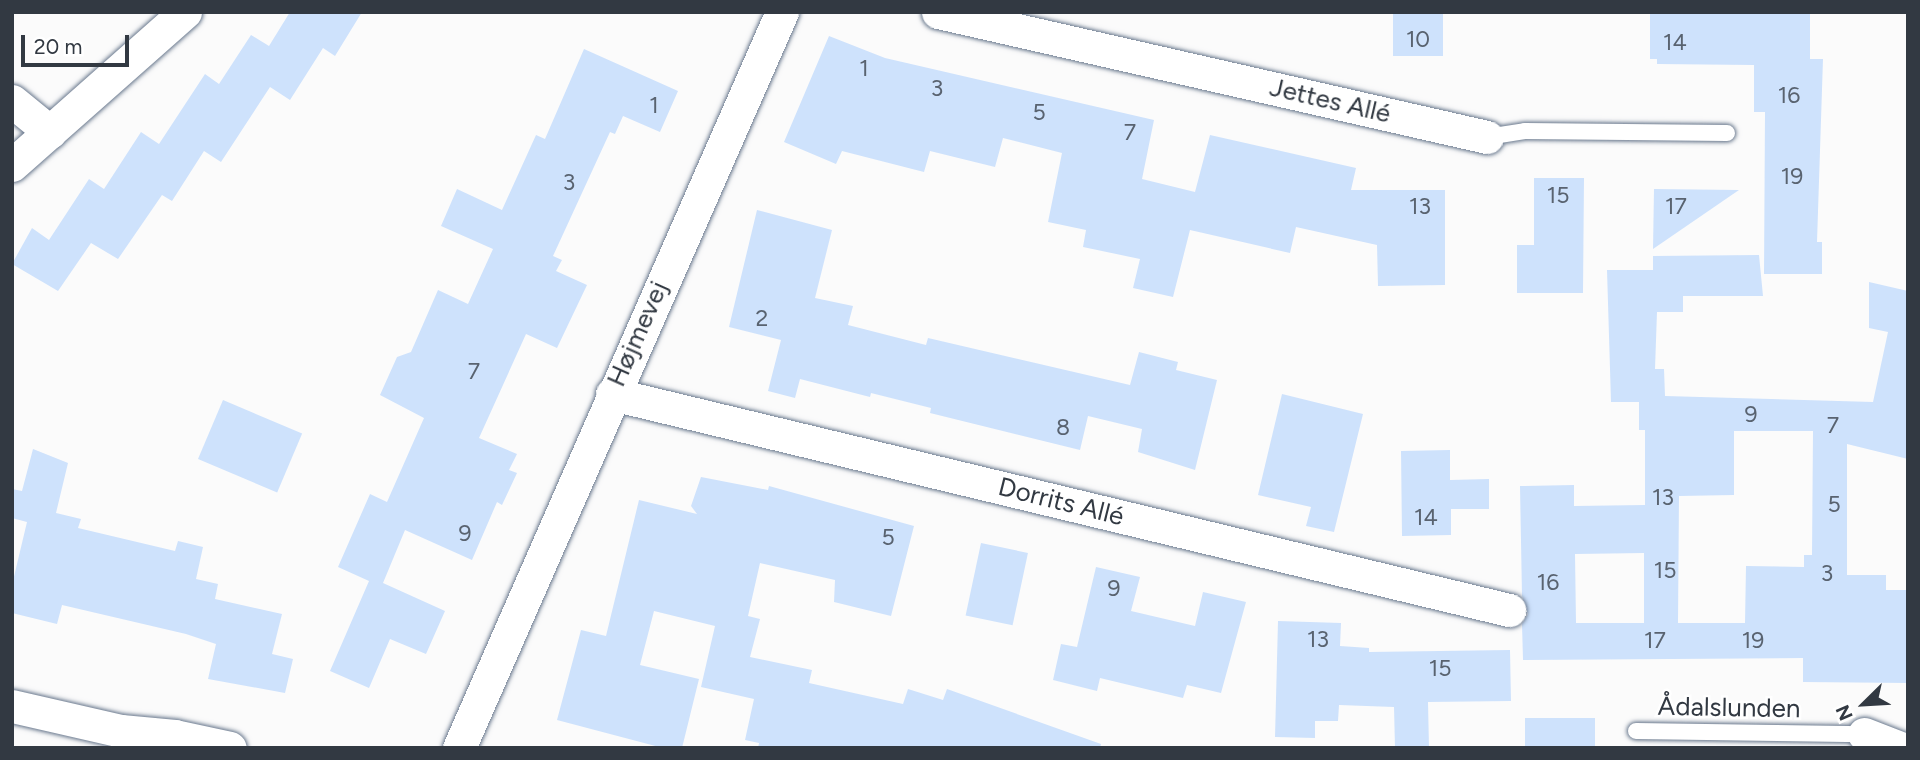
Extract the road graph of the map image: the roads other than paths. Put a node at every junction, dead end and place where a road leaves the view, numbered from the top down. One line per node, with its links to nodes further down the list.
1 (185, 12): 5 (street)
2 (782, 12): 9 (street, Højmevej)
3 (938, 12): 7 (street, Jettes Allé)
4 (12, 102): 5 (street)
5 (50, 132): 8 (street)
6 (1727, 133): 7 (lane, Jettes Allé)
7 (1487, 137)
8 (12, 165)
9 (612, 394): 10 (street, Dorrits Allé); 11 (street, Højmevej)
10 (1509, 610)
11 (499, 658): 17 (street, Højmevej); 18 (street, Højmevej)
12 (12, 706): 15 (street)
13 (1636, 731): 14 (lane, Ådalslunden)
14 (1864, 734): 19 (street)
15 (133, 740): 16 (street)
16 (230, 748)
17 (459, 748)
18 (478, 748)
19 (1901, 748)

